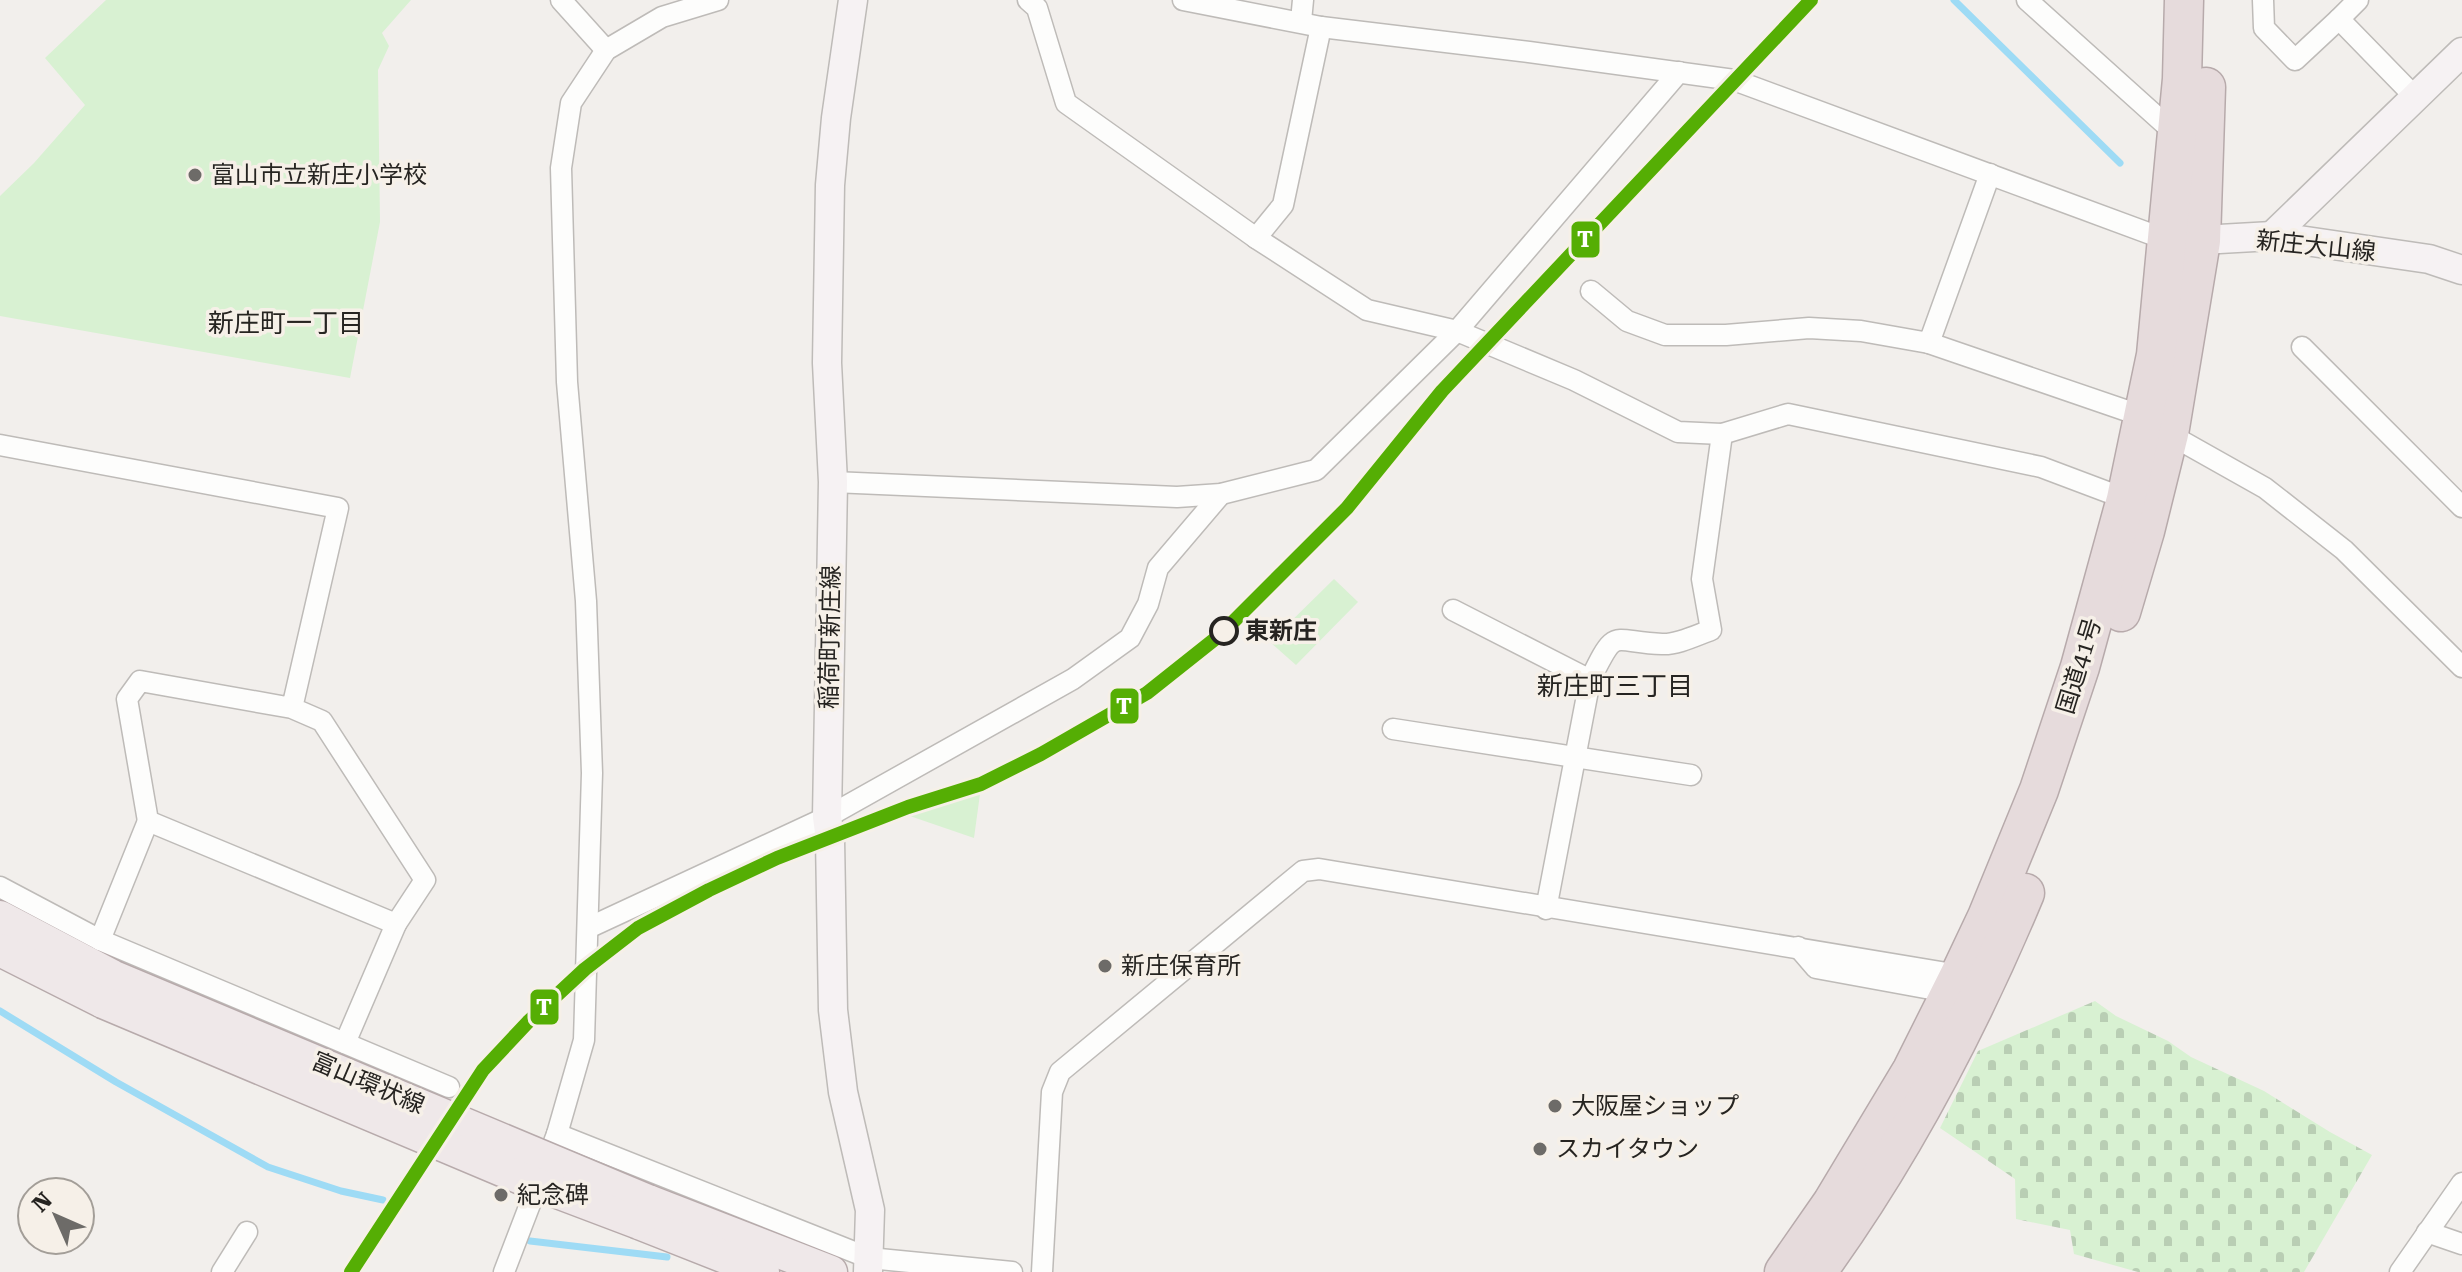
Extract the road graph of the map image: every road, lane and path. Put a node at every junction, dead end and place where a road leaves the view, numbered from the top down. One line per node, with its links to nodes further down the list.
1 (561, 0): 14 (street)
2 (718, 0): 14 (street)
3 (853, 0): 32 (main road, 稲荷町新庄線)
4 (1028, 0): 22 (street)
5 (1183, 0): 13 (street)
6 (1303, 0): 13 (street)
7 (2027, 0): 19 (street)
8 (2184, 0): 17 (highway, 国道41号)
9 (2208, 0): 17 (highway, 国道41号)
10 (2263, 0): 12 (street)
11 (2358, 0): 12 (street)
12 (2339, 19): 18 (street)
13 (1311, 24): 16 (street); 22 (street)
14 (606, 50): 49 (street)
15 (2462, 52): 18 (main road)
16 (1679, 72): 20 (street); 26 (street)
17 (2194, 79): 19 (highway, 国道41号); 23 (highway, 国道41号)
18 (2415, 97): 21 (main road)
19 (2177, 135): 23 (highway, 国道41号)
20 (1990, 174): 23 (street); 27 (street)
21 (2272, 236): 23 (main road, 新庄大山線); 24 (main road, 新庄大山線)
22 (1256, 238): 26 (street)
23 (2184, 241): 29 (highway, 国道41号)
24 (2462, 269)
25 (1591, 291): 27 (street)
26 (1457, 331): 30 (street); 33 (street)
27 (1929, 343): 29 (street)
28 (2302, 347): 35 (street)
29 (2157, 425): 34 (highway, 国道41号); 37 (street); 52 (highway, 国道41号)
30 (1722, 434): 34 (street); 38 (street)
31 (0, 445): 39 (street)
32 (833, 482): 33 (street); 43 (main road, 稲荷町新庄線)
33 (1221, 494): 43 (street)
34 (2126, 499): 52 (highway, 国道41号)
35 (2459, 501)
36 (1453, 610): 38 (street)
37 (2462, 667)
38 (1590, 680): 41 (street)
39 (292, 708): 44 (street); 48 (street)
40 (1393, 729): 41 (street)
41 (1574, 758): 42 (street); 46 (street)
42 (1691, 775)
43 (827, 817): 49 (street); 62 (main road, 稲荷町新庄線)
44 (148, 821): 48 (street); 50 (street)
45 (0, 887): 50 (street)
46 (1546, 909): 52 (street); 68 (street)
47 (0, 917): 53 (main road, 富山環状線)
48 (396, 924): 54 (street)
49 (588, 928): 56 (street)
50 (100, 940): 54 (street)
51 (0, 950): 53 (main road, 富山環状線)
52 (1969, 988): 69 (highway, 国道41号); 70 (highway, 国道41号)
53 (108, 989): 58 (main road, 富山環状線, bridge)
54 (345, 1043): 55 (street)
55 (449, 1087)
56 (557, 1134): 62 (street); 64 (street)
57 (2462, 1183): 60 (street)
58 (644, 1212): 65 (main road, 富山環状線); 66 (main road, 富山環状線)
59 (247, 1232): 63 (street)
60 (2427, 1232): 61 (street); 71 (street)
61 (2462, 1244)
62 (869, 1265): 67 (street)
63 (222, 1272)
64 (504, 1272)
65 (763, 1272)
66 (831, 1272)
67 (1012, 1272)
68 (1042, 1272)
69 (1784, 1272)
70 (1817, 1272)
71 (2400, 1272)

